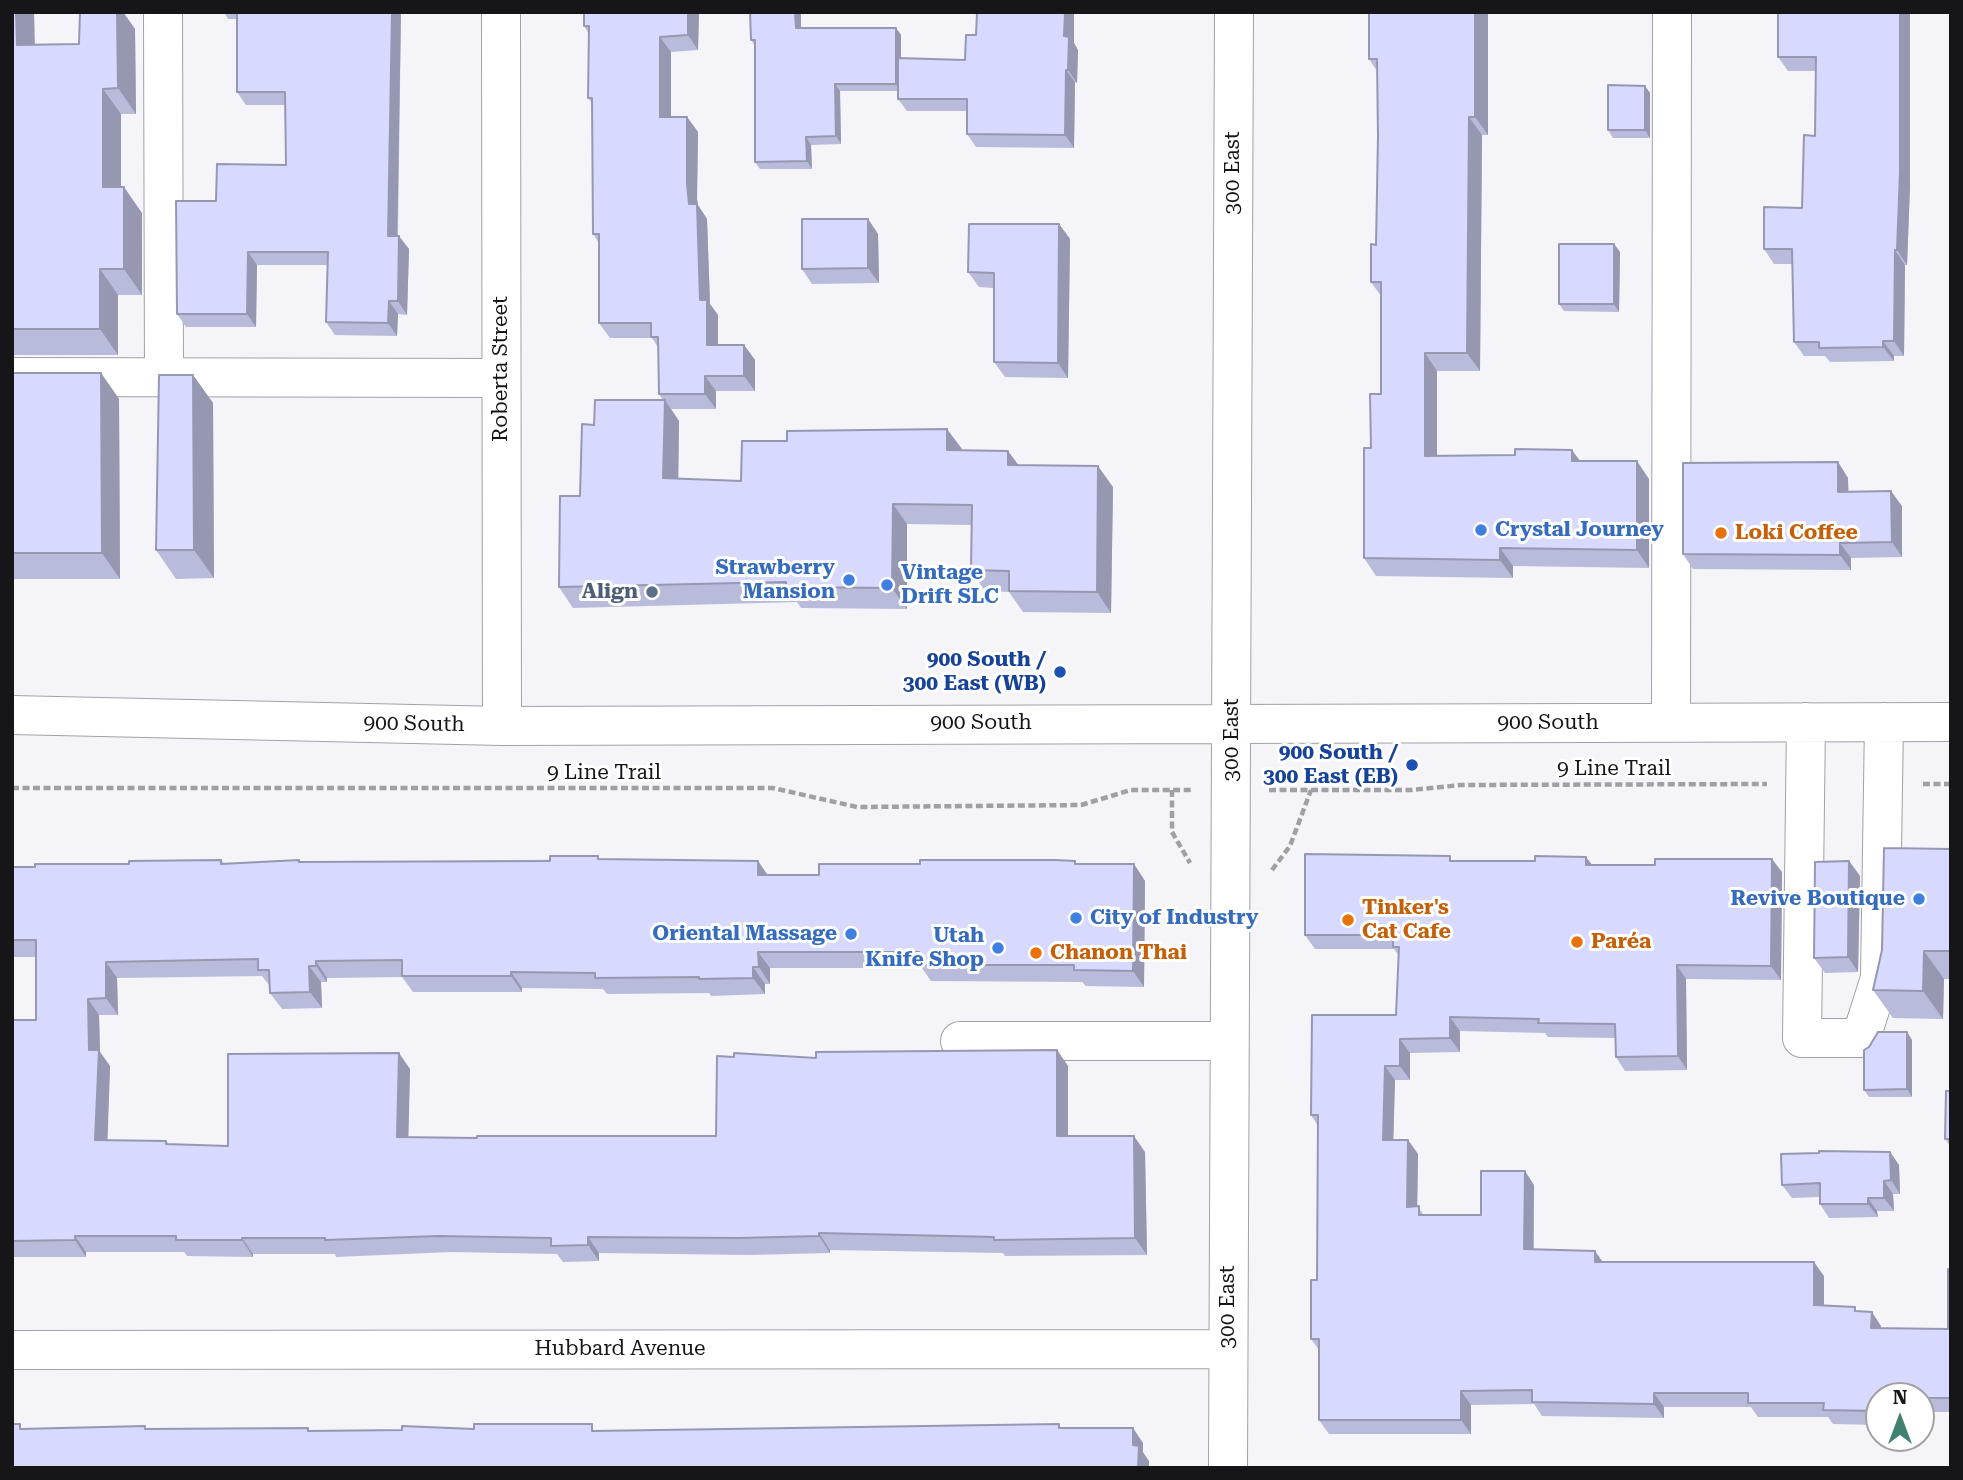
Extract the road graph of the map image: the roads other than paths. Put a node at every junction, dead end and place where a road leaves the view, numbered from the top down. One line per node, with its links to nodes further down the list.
1 (163, 12): 6 (street)
2 (501, 12): 7 (street, Roberta Street)
3 (1234, 12): 9 (street, 300 East)
4 (1672, 12): 13 (street)
5 (12, 377): 6 (street)
6 (164, 377): 7 (street)
7 (501, 378): 14 (street, Roberta Street)
8 (12, 715): 14 (street, 900 South)
9 (1231, 722): 13 (street, 900 South); 14 (street, 900 South); 16 (street, 300 East)
10 (1806, 722): 11 (street, 900 South); 11 (street); 13 (street, 900 South)
11 (1884, 722): 12 (street, 900 South)
12 (1951, 722)
13 (1671, 723)
14 (502, 726)
15 (960, 1041): 16 (street)
16 (1229, 1041): 17 (street, 300 East)
17 (1228, 1349): 18 (street, Hubbard Avenue); 19 (street, 300 East)
18 (12, 1350)
19 (1228, 1468)

